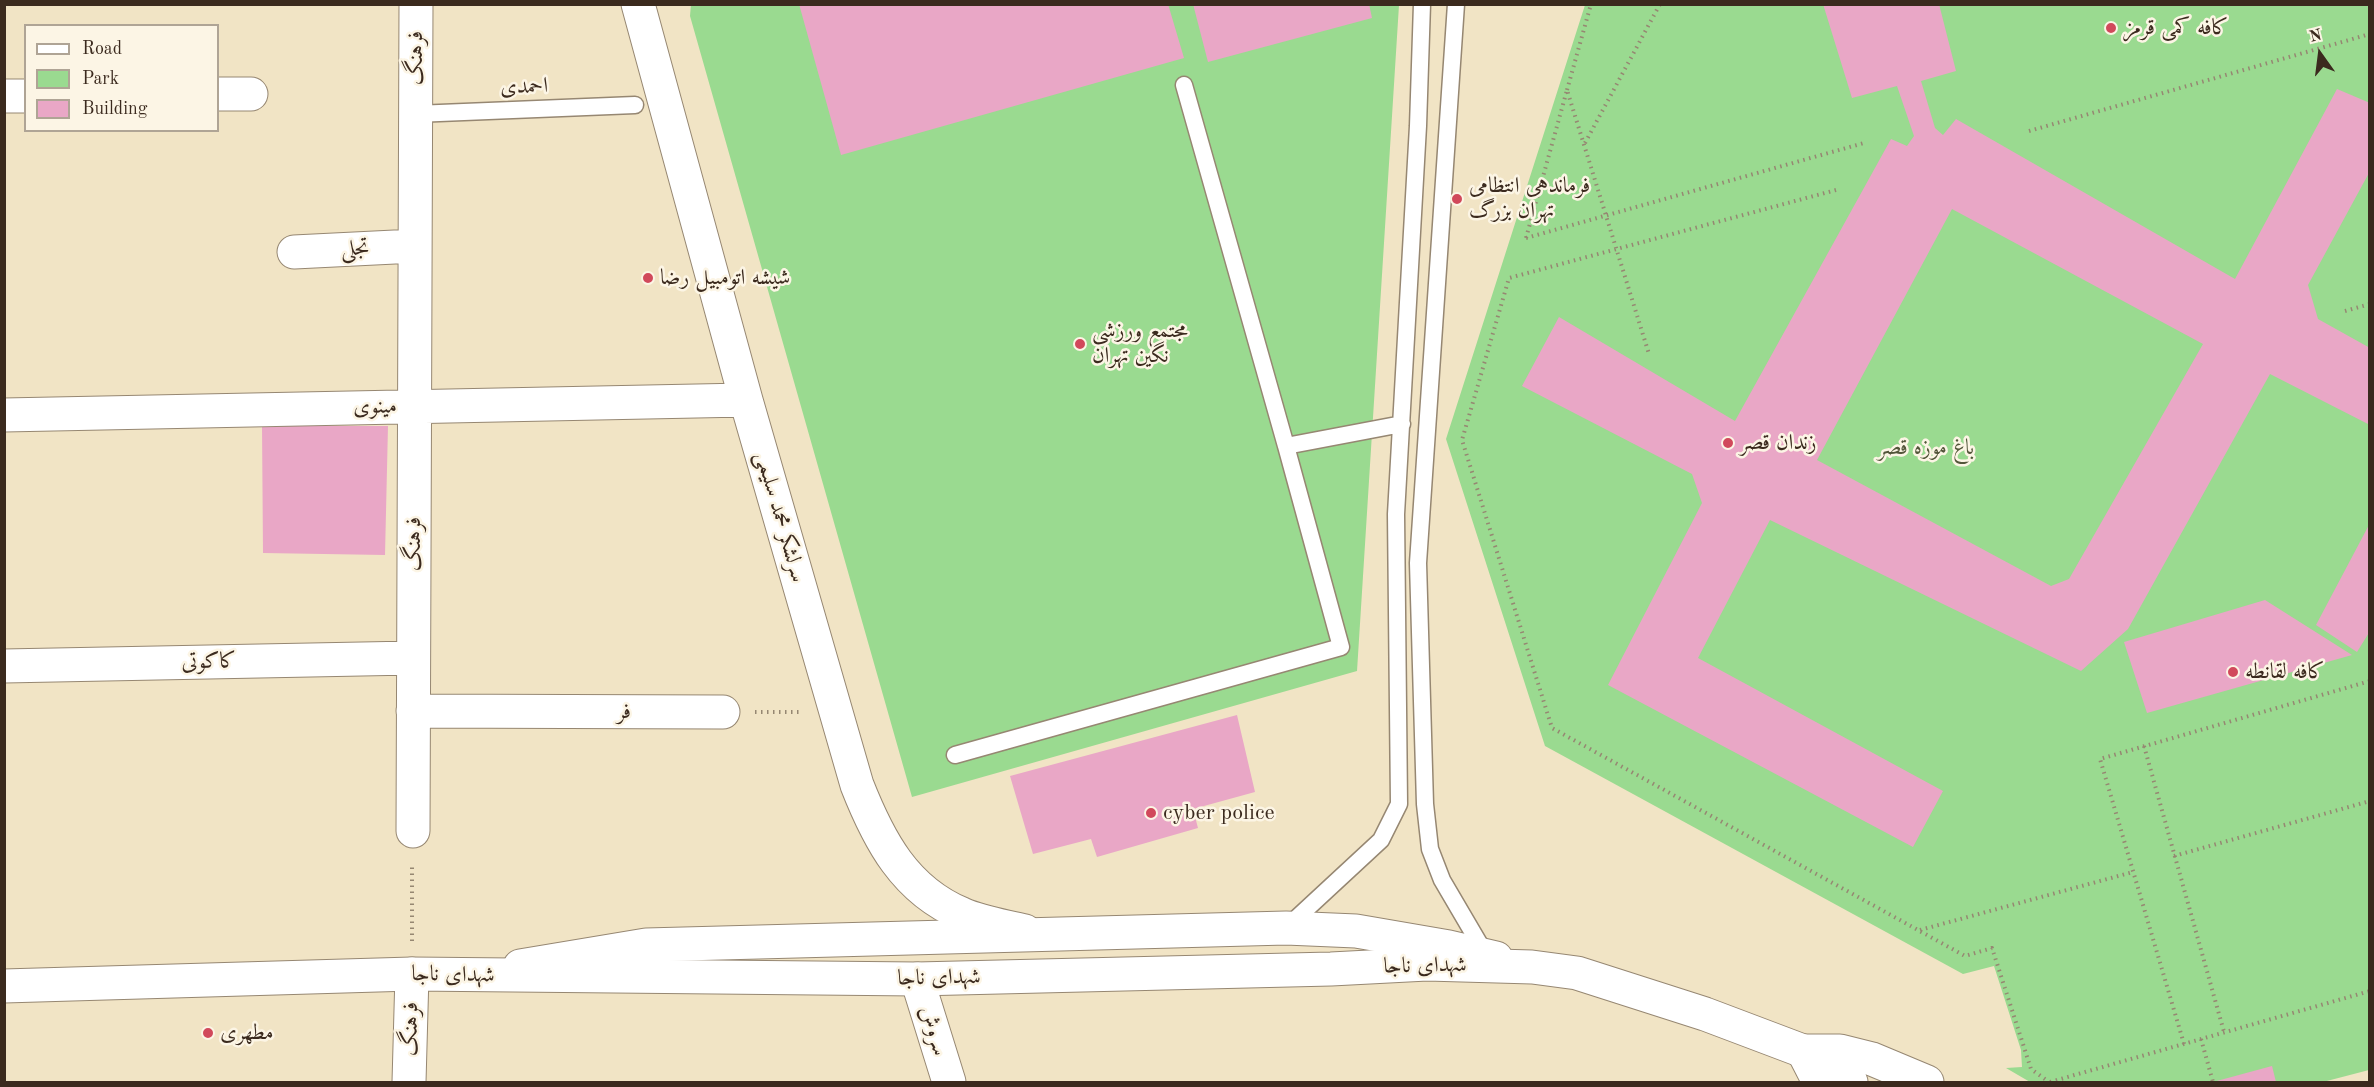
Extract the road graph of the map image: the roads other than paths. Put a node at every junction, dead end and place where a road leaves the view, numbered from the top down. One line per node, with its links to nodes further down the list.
1 (416, 4): 11 (street, فرهنگ)
2 (638, 4): 14 (street, سرلشکر محمد سلیمی)
3 (1422, 4): 17 (lane)
4 (1456, 4): 27 (lane)
5 (1184, 85): 18 (lane)
6 (219, 94): 7 (street)
7 (251, 94)
8 (4, 96): 9 (street)
9 (24, 96)
10 (635, 105): 11 (lane, احمدی)
11 (415, 114): 12 (street, فرهنگ)
12 (415, 246): 13 (street, تجلی); 15 (street, فرهنگ)
13 (294, 252)
14 (746, 400): 15 (street, مینوی); 26 (street, سرلشکر محمد سلیمی)
15 (414, 406): 16 (street, مینوی); 19 (street, فرهنگ)
16 (4, 415)
17 (1402, 424): 18 (lane); 25 (lane)
18 (1286, 446): 23 (lane)
19 (413, 658): 20 (street, کاکوتی); 21 (street, فرهنگ)
20 (4, 666)
21 (413, 711): 22 (street, فر); 24 (street, فرهنگ)
22 (723, 712)
23 (955, 755)
24 (412, 831)
25 (1286, 928): 26 (street); 27 (street)
26 (1041, 934): 30 (street)
27 (1487, 956): 28 (street)
28 (1532, 967): 31 (street, شهدای ناجا); 33 (street, شهدای ناجا)
29 (412, 974): 30 (street, شهدای ناجا); 32 (street, شهدای ناجا); 34 (street, فرهنگ)
30 (465, 976): 31 (street, شهدای ناجا)
31 (917, 979): 35 (street, سروش)
32 (4, 986)
33 (1803, 1051): 36 (street); 37 (street, شهدای ناجا); 38 (street)
34 (409, 1083)
35 (949, 1083)
36 (1820, 1083)
37 (1851, 1083)
38 (1927, 1083)

